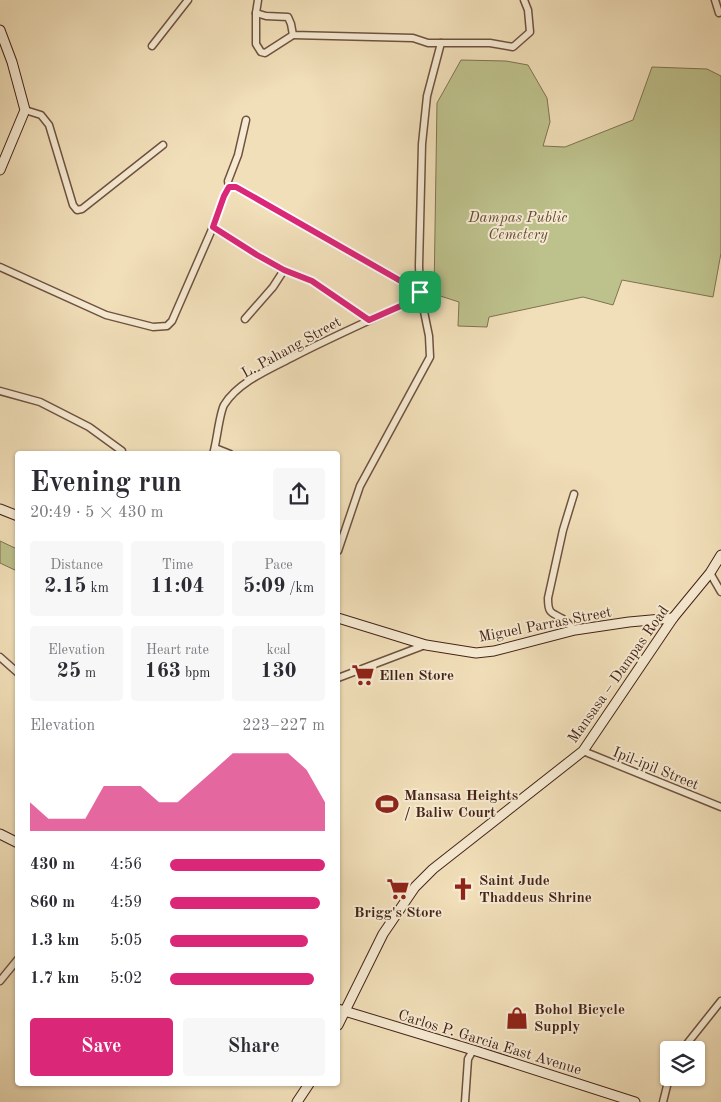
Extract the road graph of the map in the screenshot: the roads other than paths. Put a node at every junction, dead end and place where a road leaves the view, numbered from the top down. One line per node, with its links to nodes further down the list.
1 (188, 0): 10 (street)
2 (258, 0): 5 (street)
3 (524, 0): 9 (street)
4 (715, 0): 6 (street)
5 (256, 13): 8 (street); 8 (street)
6 (719, 13)
7 (0, 30): 11 (main road)
8 (293, 35): 9 (street)
9 (441, 43): 19 (street)
10 (152, 46)
11 (25, 110): 13 (street); 14 (main road)
12 (246, 120): 15 (street)
13 (163, 146)
14 (0, 170)
15 (229, 187): 16 (street); 19 (street)
16 (213, 227): 17 (street); 18 (street)
17 (0, 267)
18 (284, 270): 20 (street); 21 (street)
19 (420, 296): 21 (street, L. Pahang Street); 28 (street)
20 (245, 319)
21 (369, 320): 24 (street, L. Pahang Street)
22 (0, 391): 23 (street)
23 (122, 451)
24 (214, 451)
25 (574, 494): 34 (street)
26 (0, 509): 27 (main road)
27 (15, 515)
28 (340, 545)
29 (721, 555): 30 (main road, Mansasa – Dampas Road)
30 (710, 573): 31 (street); 32 (main road, Mansasa – Dampas Road)
31 (721, 592)
32 (673, 618): 34 (main road, Miguel Parras Street); 39 (main road, Mansasa – Dampas Road)
33 (340, 619): 35 (main road, Miguel Parras Street)
34 (575, 630): 35 (main road, Miguel Parras Street)
35 (426, 645): 38 (street)
36 (0, 658): 37 (street)
37 (15, 670)
38 (340, 677)
39 (583, 751): 40 (street, Ipil-ipil Street); 46 (main road, Mansasa – Dampas Road)
40 (721, 807)
41 (0, 834): 42 (main road)
42 (15, 841)
43 (15, 963): 44 (street)
44 (0, 982)
45 (721, 1001): 47 (street)
46 (341, 1010): 48 (main road, Carlos P. Garcia East Avenue)
47 (689, 1041)
48 (473, 1050): 52 (street); 53 (main road, Carlos P. Garcia East Avenue)
49 (308, 1086): 51 (main road)
50 (667, 1086): 54 (street)
51 (297, 1102)
52 (465, 1102)
53 (635, 1102)
54 (663, 1102)

